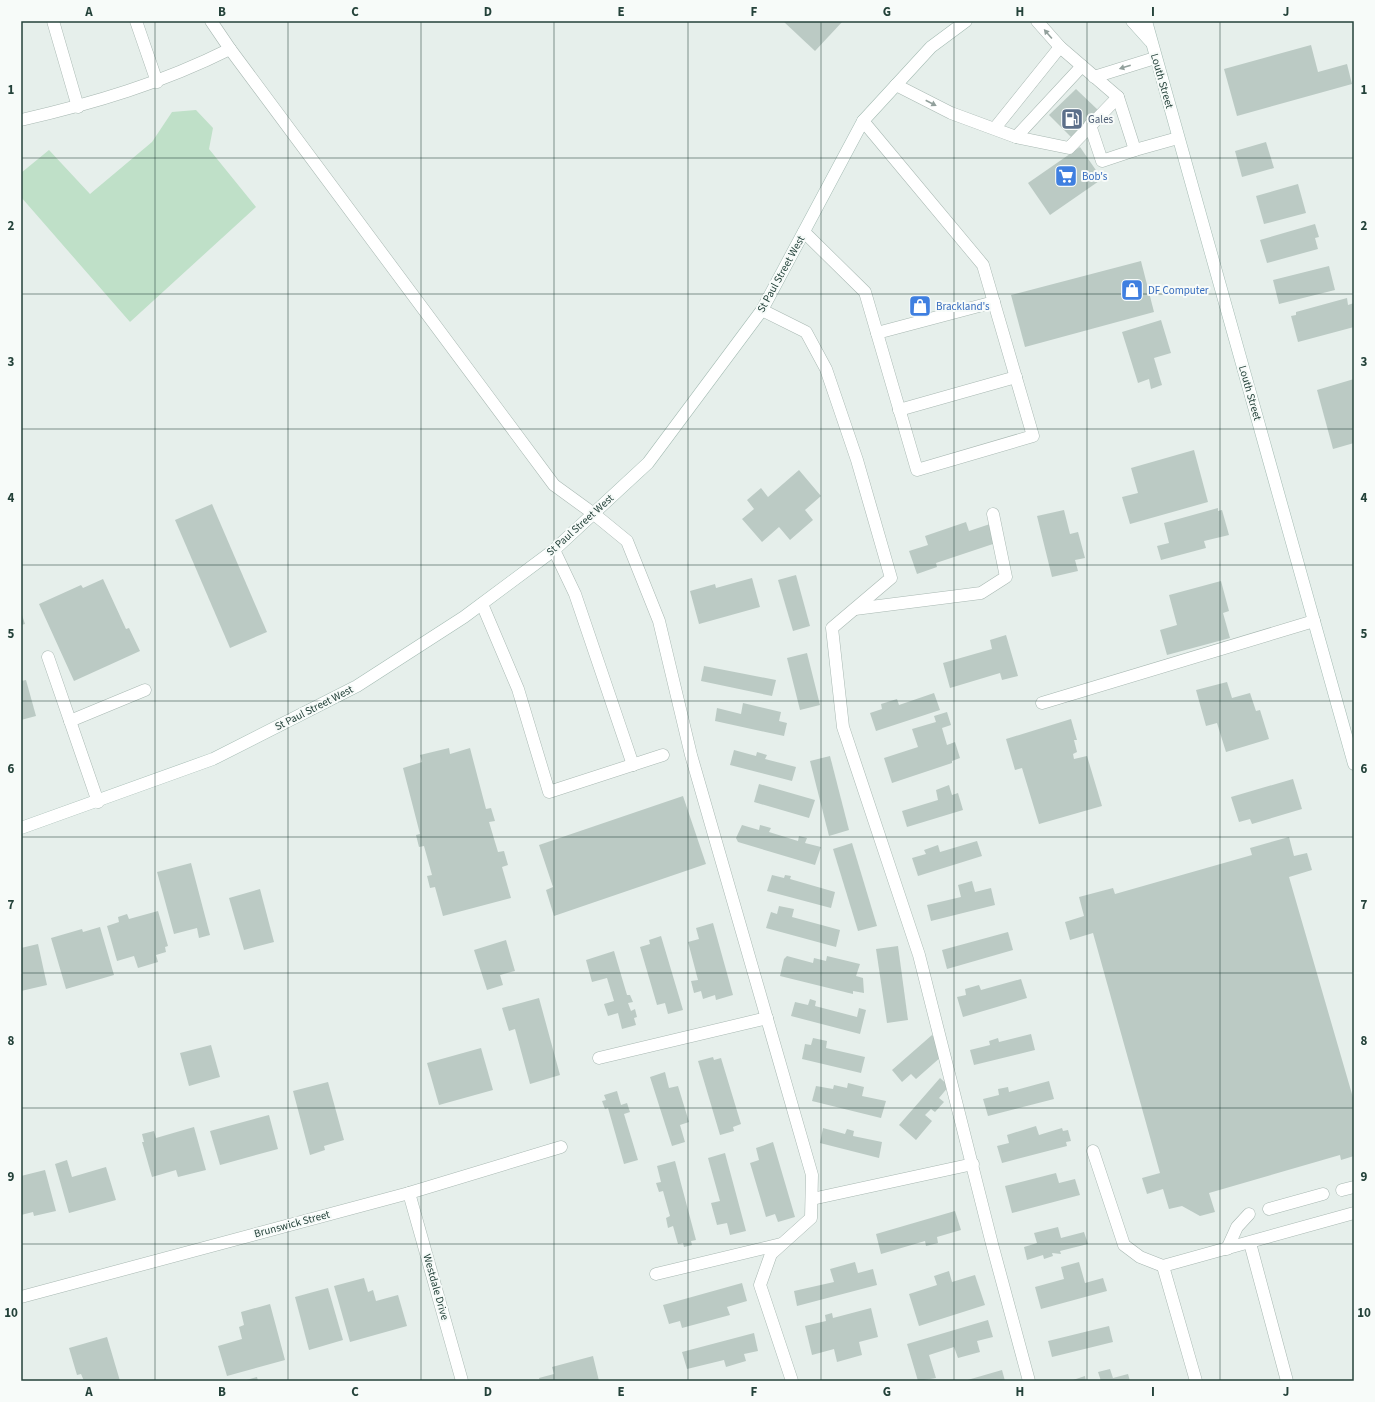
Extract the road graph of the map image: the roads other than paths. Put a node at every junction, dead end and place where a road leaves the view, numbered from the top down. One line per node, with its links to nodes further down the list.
1 (53, 21): 17 (main road)
2 (136, 21): 14 (main road)
3 (211, 21): 10 (main road)
4 (966, 21): 15 (main road, St Paul Street West)
5 (1037, 21): 9 (main road, one-way to 5)
6 (1132, 21): 8 (main road)
7 (1146, 21): 8 (main road, Louth Street)
8 (1151, 43): 11 (main road, Louth Street)
9 (1060, 47): 12 (main road); 21 (main road)
10 (230, 49): 14 (main road); 31 (main road)
11 (1155, 58): 13 (main road, one-way to 13); 23 (main road, Louth Street)
12 (1082, 66): 13 (main road); 22 (main road)
13 (1094, 77): 16 (main road)
14 (157, 82): 17 (main road)
15 (896, 85): 19 (main road, St Paul Street West); 21 (main road, one-way to 21)
16 (1118, 97): 20 (main road); 24 (main road)
17 (78, 107): 18 (main road)
18 (21, 120)
19 (863, 121): 25 (main road, St Paul Street West); 26 (main road)
20 (1090, 125): 22 (main road); 24 (main road)
21 (995, 128): 22 (main road)
22 (1016, 137)
23 (1178, 138): 24 (main road); 36 (main road, Louth Street)
24 (1135, 150)
25 (804, 232): 27 (main road, St Paul Street West); 28 (main road)
26 (994, 302): 28 (main road); 29 (main road)
27 (762, 310): 31 (main road, St Paul Street West); 35 (main road)
28 (878, 333): 30 (main road)
29 (1016, 377): 30 (main road); 30 (main road)
30 (899, 410)
31 (594, 514): 33 (main road, St Paul Street West); 46 (main road)
32 (993, 514): 35 (main road)
33 (554, 550): 34 (main road, St Paul Street West); 43 (main road)
34 (482, 604): 43 (main road); 44 (main road, St Paul Street West)
35 (855, 609): 50 (main road)
36 (1314, 621): 39 (main road); 42 (main road, Louth Street)
37 (48, 657): 40 (main road)
38 (145, 690): 40 (main road)
39 (1042, 703)
40 (70, 721): 44 (main road)
41 (664, 755): 43 (main road)
42 (1354, 764)
43 (633, 765)
44 (98, 802): 45 (main road, St Paul Street West)
45 (21, 828)
46 (767, 1018): 47 (main road); 55 (main road)
47 (599, 1058)
48 (561, 1147): 53 (main road, Brunswick Street)
49 (1093, 1151): 62 (main road)
50 (973, 1164): 55 (main road); 67 (main road)
51 (1354, 1187): 52 (main road)
52 (1342, 1190)
53 (409, 1193): 64 (main road, Brunswick Street); 65 (main road, Westdale Drive)
54 (1323, 1194): 56 (main road)
55 (812, 1199): 60 (main road)
56 (1269, 1209)
57 (1354, 1213): 59 (main road)
58 (1249, 1214): 61 (main road)
59 (1250, 1243): 61 (main road); 69 (main road)
60 (783, 1244): 63 (main road); 66 (main road)
61 (1227, 1249): 62 (main road)
62 (1163, 1266): 68 (main road)
63 (656, 1274)
64 (21, 1297)
65 (462, 1381)
66 (792, 1381)
67 (1029, 1381)
68 (1196, 1381)
69 (1287, 1381)

